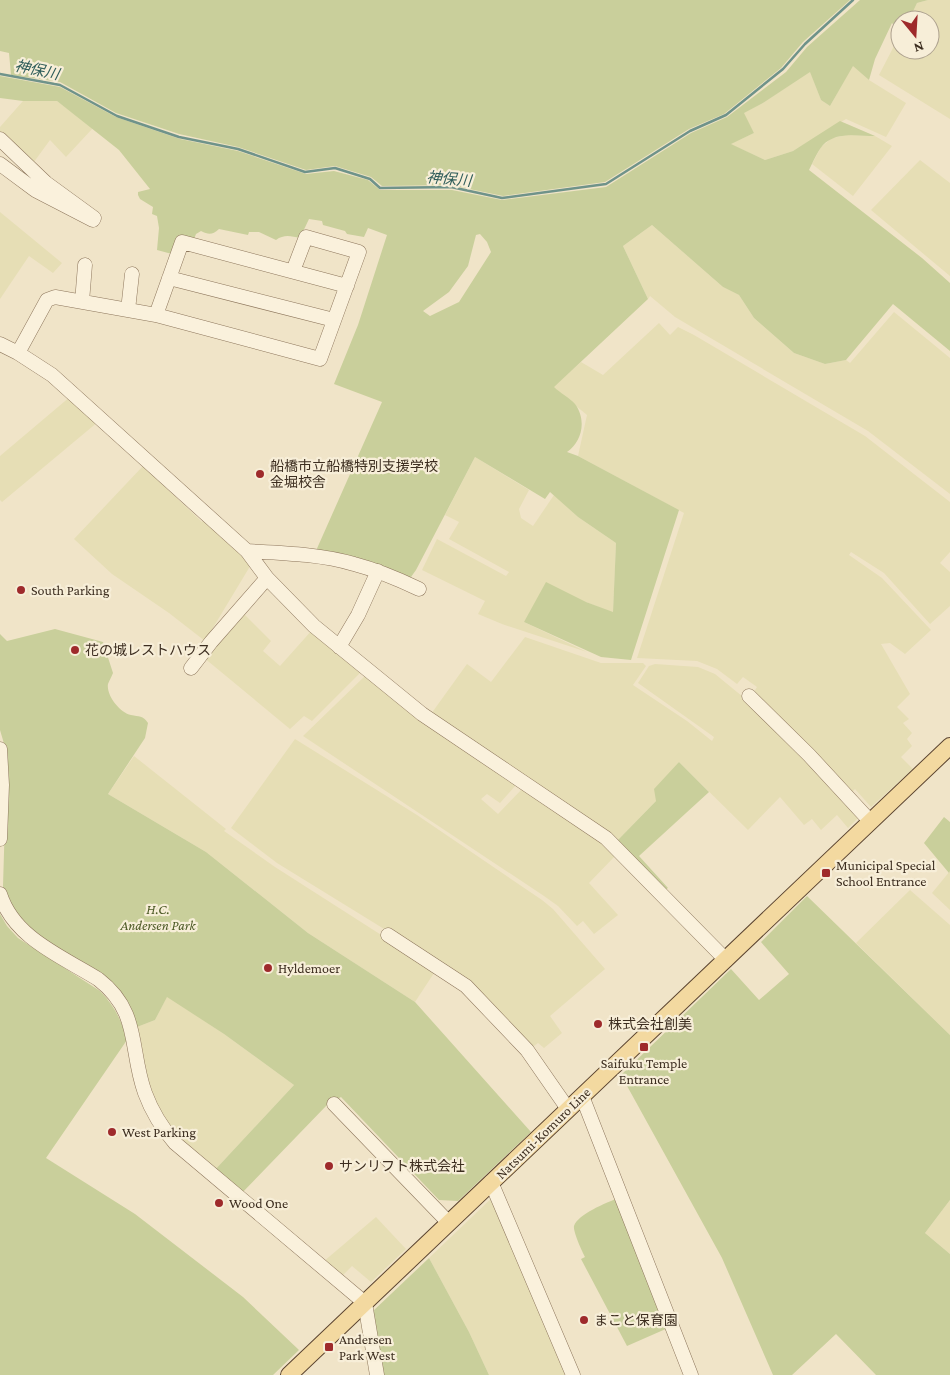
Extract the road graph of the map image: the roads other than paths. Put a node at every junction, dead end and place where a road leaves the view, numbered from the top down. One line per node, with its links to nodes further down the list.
1 (0, 139): 2 (street)
2 (0, 164)
3 (85, 265): 8 (street)
4 (293, 271): 6 (street); 7 (street); 7 (street)
5 (132, 274): 9 (street)
6 (169, 278): 10 (street); 11 (street)
7 (347, 286): 11 (street)
8 (82, 302): 9 (street); 13 (street)
9 (128, 310): 10 (street)
10 (156, 315): 11 (street)
11 (334, 320)
12 (0, 344): 13 (street)
13 (18, 353): 14 (street)
14 (247, 551): 15 (street); 16 (street)
15 (378, 571): 17 (street); 18 (street)
16 (267, 578): 18 (street); 19 (street)
17 (419, 588)
18 (339, 647): 27 (street)
19 (191, 668)
20 (749, 696): 23 (street)
21 (950, 746): 23 (main road, Natsumi-Komuro Line)
22 (0, 749): 24 (street)
23 (870, 821): 27 (main road, Natsumi-Komuro Line)
24 (0, 839)
25 (0, 894): 33 (street)
26 (388, 935): 30 (street)
27 (726, 960): 28 (main road, Natsumi-Komuro Line)
28 (582, 1096): 30 (main road, Natsumi-Komuro Line); 37 (street)
29 (334, 1104): 32 (street)
30 (568, 1109): 31 (main road, Natsumi-Komuro Line)
31 (492, 1182): 32 (main road, Natsumi-Komuro Line); 36 (street)
32 (449, 1222): 33 (main road, Natsumi-Komuro Line)
33 (365, 1303): 34 (main road, Natsumi-Komuro Line); 35 (street)
34 (289, 1375)
35 (377, 1375)
36 (573, 1375)
37 (691, 1375)

